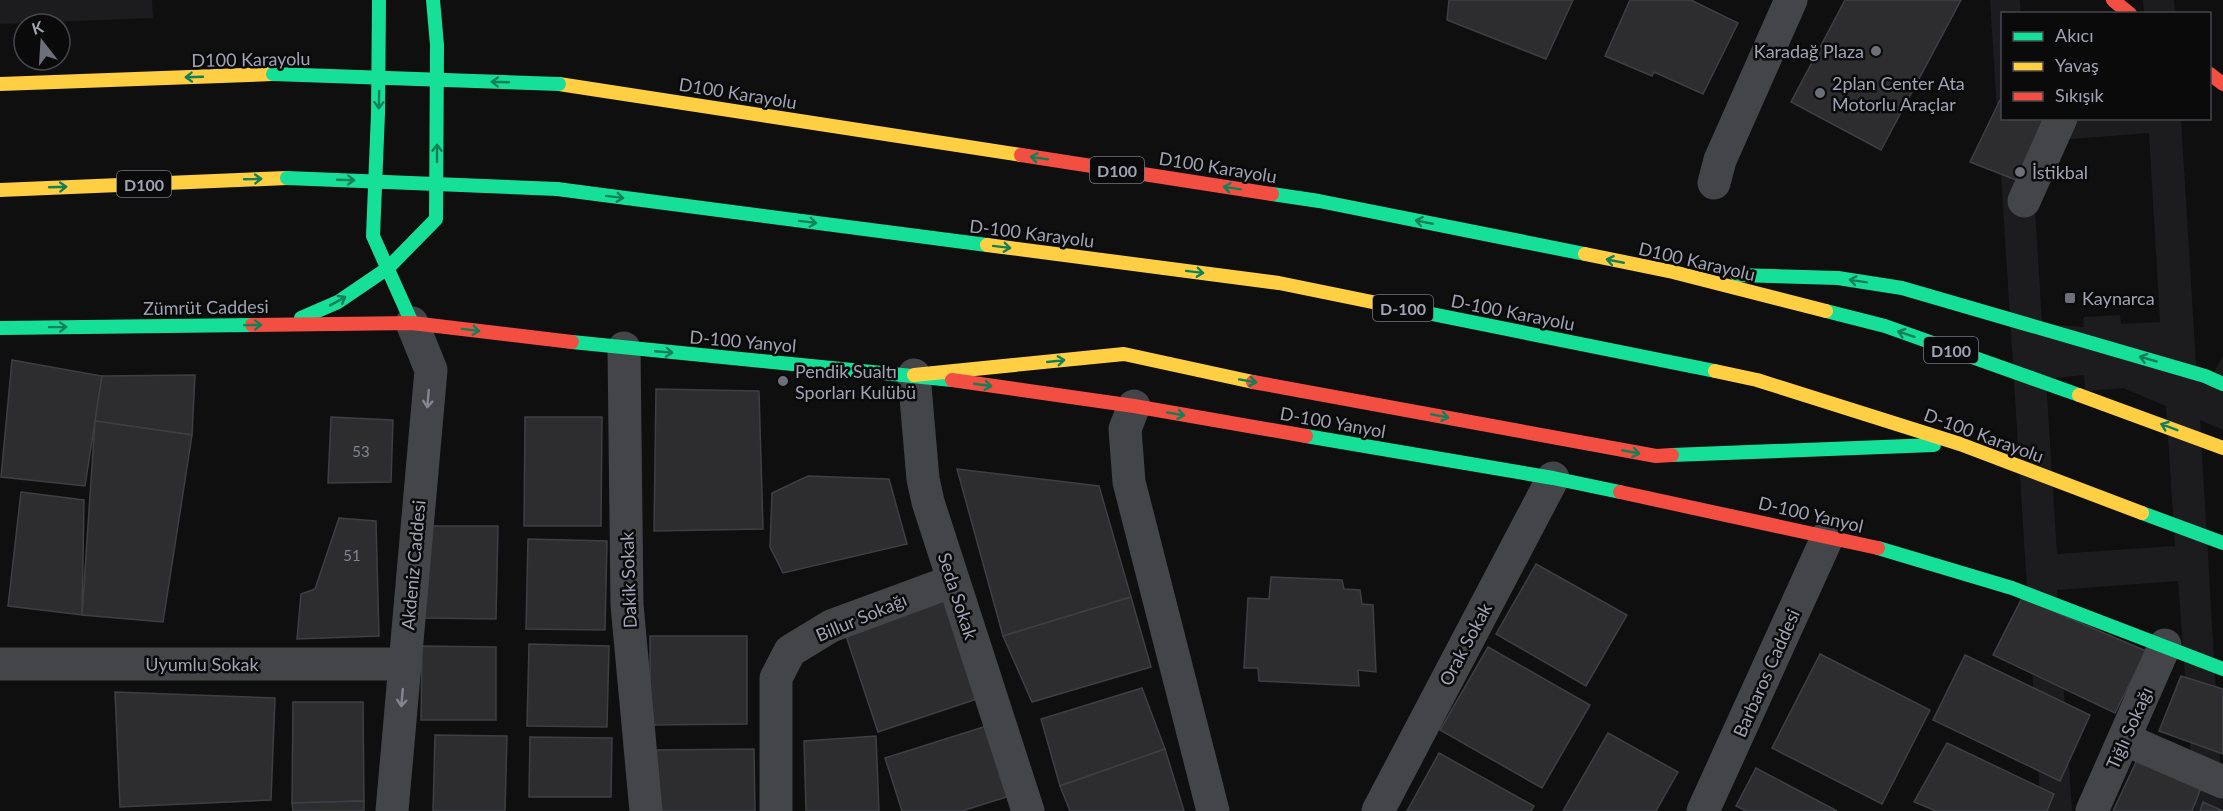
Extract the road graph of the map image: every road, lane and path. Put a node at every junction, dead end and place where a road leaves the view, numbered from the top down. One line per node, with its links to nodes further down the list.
1 (379, 0): 15 (main road, one-way to 15)
2 (433, 0): 15 (main road, one-way to 2)
3 (1791, 0): 11 (street)
4 (2113, 0): 5 (main road); 6 (main road)
5 (2122, 0)
6 (2128, 12)
7 (2211, 75): 9 (main road)
8 (0, 84): 16 (main road, D100 Karayolu / D100, one-way to 8, bridge)
9 (2223, 84)
10 (2060, 120): 14 (street)
11 (1714, 183)
12 (557, 189): 13 (main road, D100, one-way to 12, bridge); 24 (main road, D-100 Karayolu / D-100, one-way to 24)
13 (0, 190)
14 (2024, 201)
15 (388, 268): 17 (main road); 18 (main road, one-way to 15)
16 (1673, 272): 22 (main road, one-way to 16); 25 (main road, D100 Karayolu / D100, one-way to 16)
17 (412, 323): 18 (main road, Zümrüt Caddesi); 20 (main road, D-100 Yanyol, one-way to 20); 32 (street, Akdeniz Caddesi, one-way to 32)
18 (285, 324): 19 (main road, Zümrüt Caddesi, one-way to 18)
19 (0, 328)
20 (624, 348): 21 (main road, D-100 Yanyol, one-way to 21); 37 (street, Dakik Sokak)
21 (914, 375): 23 (main road, D-100 Yanyol, one-way to 23); 24 (main road, one-way to 24); 29 (street, Seda Sokak)
22 (2223, 381)
23 (1134, 406): 26 (main road, D-100 Yanyol, one-way to 26); 40 (street)
24 (1960, 444): 28 (main road, D-100 Karayolu / D-100)
25 (2223, 448)
26 (1553, 478): 27 (main road, D-100 Yanyol); 41 (street, Orak Sokak)
27 (1828, 536): 30 (main road, D-100 Yanyol); 42 (street, Barbaros Caddesi)
28 (2223, 543)
29 (953, 581): 38 (street, Billur Sokağı); 39 (street, Seda Sokak)
30 (2165, 645): 33 (main road, D-100 Yanyol); 34 (street, Tığlı Sokağı)
31 (0, 664): 32 (street, Uyumlu Sokak)
32 (405, 664): 36 (street, Akdeniz Caddesi, one-way to 36)
33 (2223, 669)
34 (2124, 739): 35 (street); 43 (street, Tığlı Sokağı)
35 (2223, 782)
36 (392, 811)
37 (645, 811)
38 (776, 811)
39 (1028, 811)
40 (1213, 811)
41 (1378, 811)
42 (1703, 811)
43 (2092, 811)

